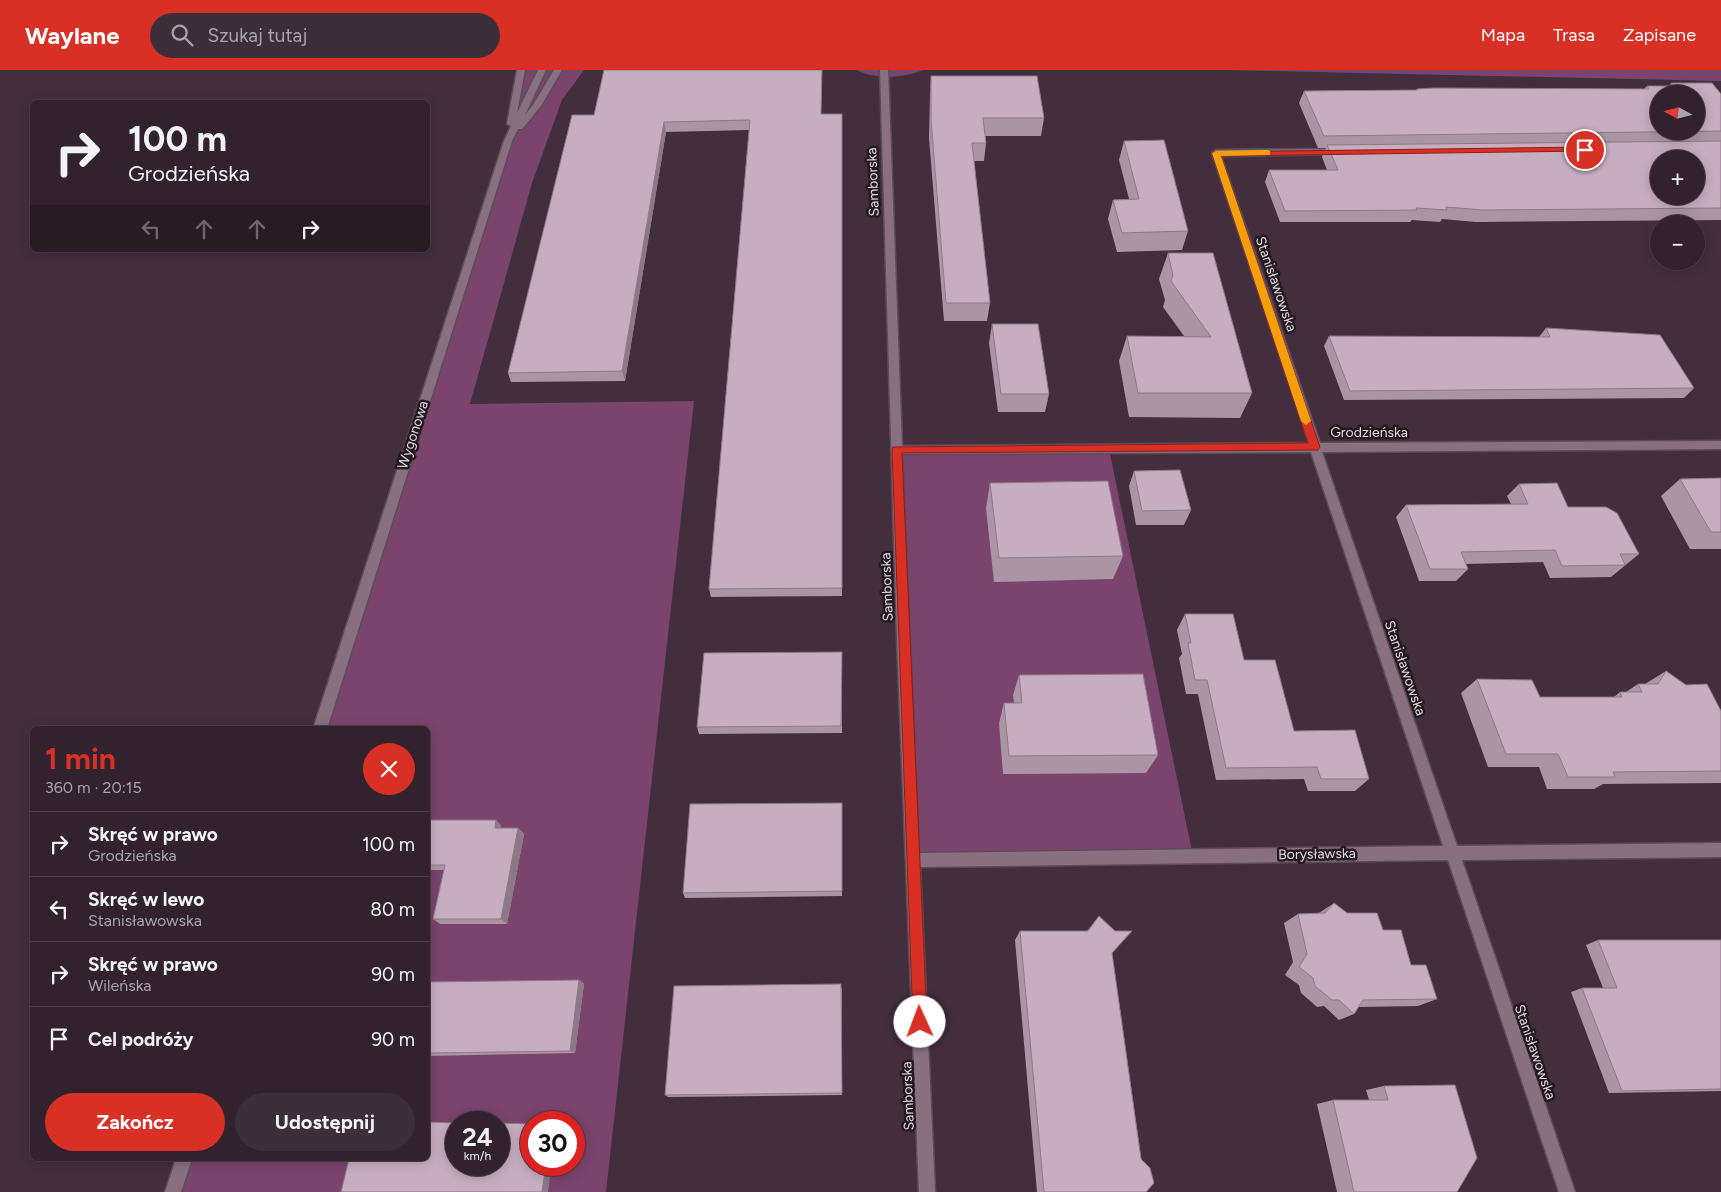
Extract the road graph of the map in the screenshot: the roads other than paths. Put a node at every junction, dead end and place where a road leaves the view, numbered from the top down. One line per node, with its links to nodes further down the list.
1 (520, 70): 5 (street, Wygonowa)
2 (542, 70): 5 (street, Wygonowa)
3 (558, 70): 5 (street)
4 (884, 70): 9 (street, Samborska)
5 (508, 141): 10 (street, Wygonowa)
6 (1345, 152): 8 (street, Stanisławowska)
7 (1721, 445): 8 (street, Grodzieńska)
8 (1315, 447): 9 (street, Grodzieńska); 12 (street, Stanisławowska)
9 (897, 450): 13 (street, Samborska)
10 (321, 726)
11 (1721, 850): 12 (street, Borysławska)
12 (1452, 852): 13 (street, Borysławska); 17 (street, Stanisławowska)
13 (914, 860): 16 (street, Samborska)
14 (183, 1161): 15 (street)
15 (173, 1192)
16 (927, 1192)
17 (1567, 1192)

